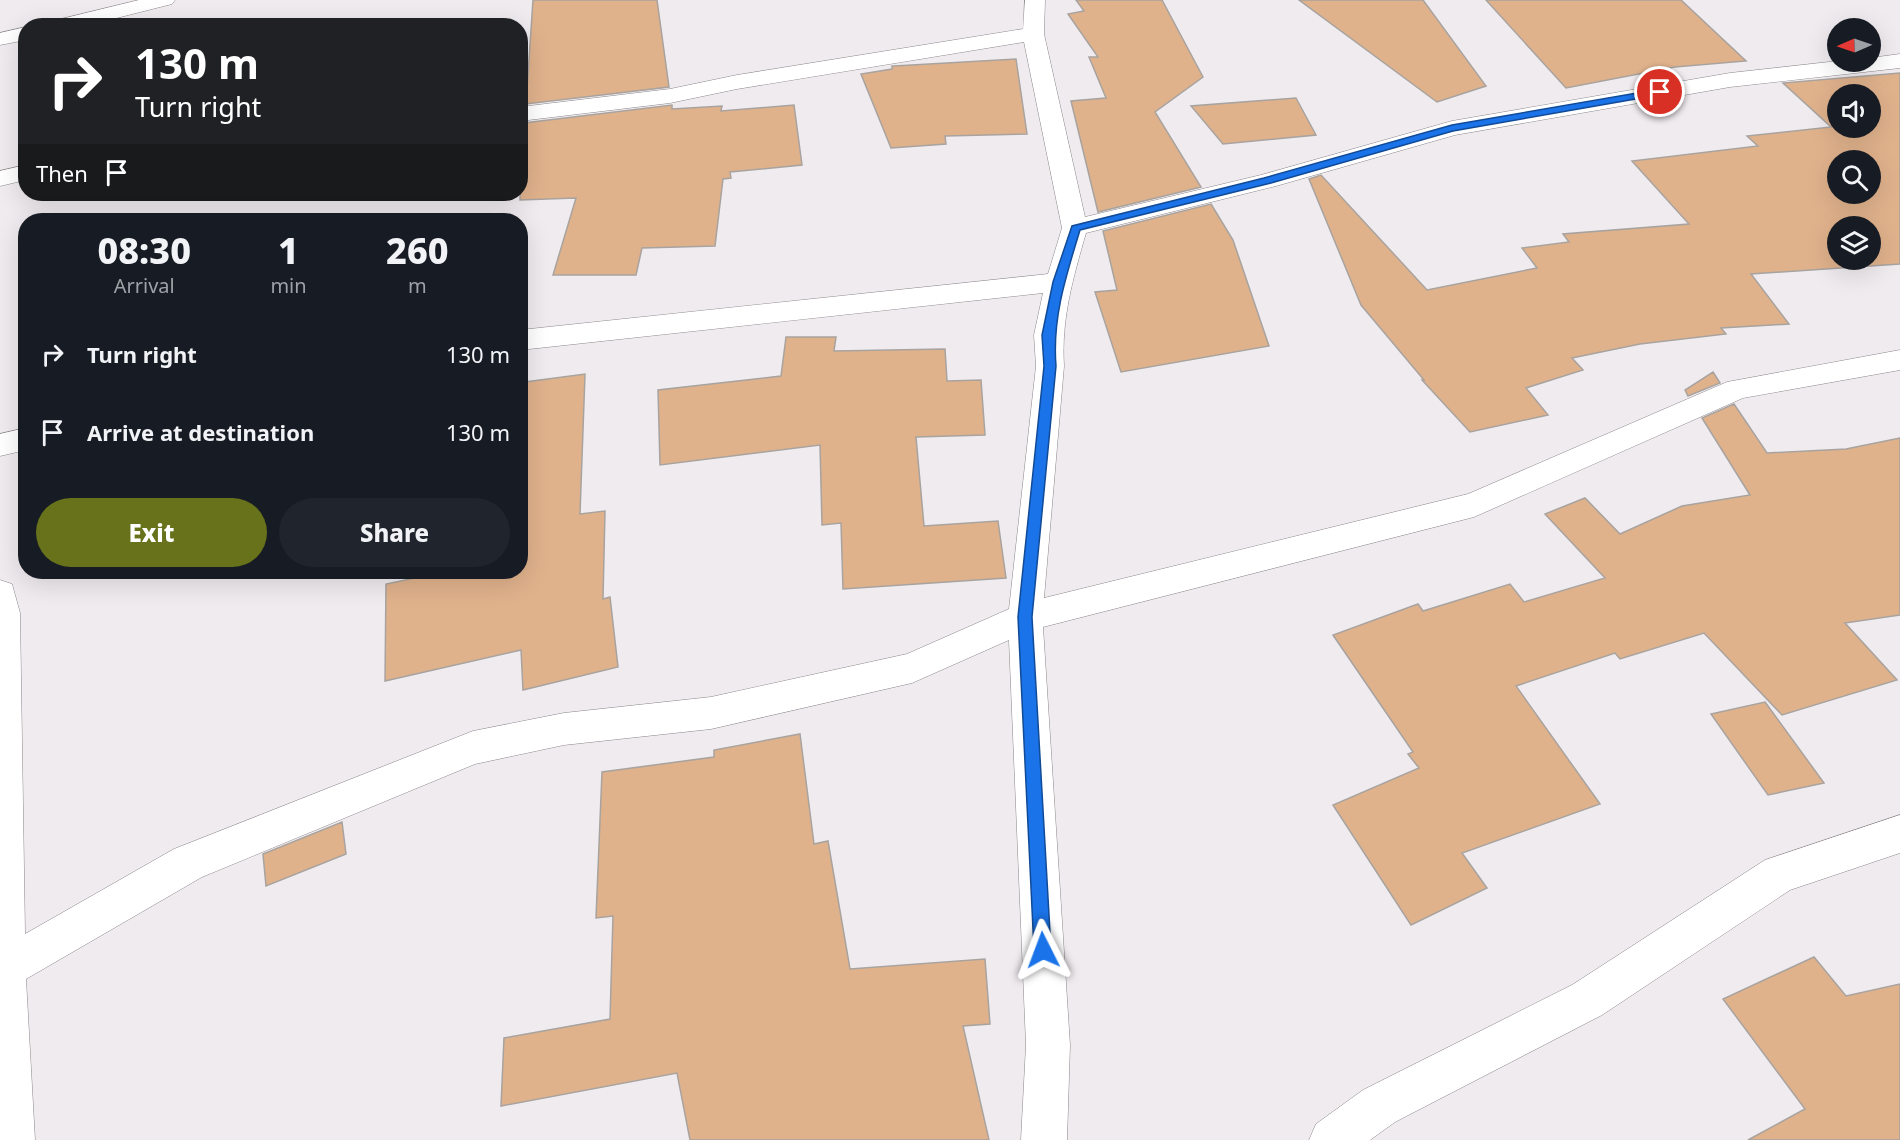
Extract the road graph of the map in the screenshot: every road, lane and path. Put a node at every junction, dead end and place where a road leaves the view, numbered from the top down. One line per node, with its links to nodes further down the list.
1 (165, 0): 3 (street)
2 (1035, 0): 4 (street)
3 (90, 18)
4 (1033, 34): 8 (street); 11 (street)
5 (18, 35): 6 (street)
6 (0, 39)
7 (1900, 61): 11 (street)
8 (528, 113)
9 (18, 174): 10 (street)
10 (0, 178)
11 (1075, 228): 12 (street)
12 (1059, 282): 13 (street); 18 (street)
13 (528, 339)
14 (1900, 360): 18 (street)
15 (18, 441): 16 (street)
16 (0, 445)
17 (0, 594): 20 (street)
18 (1025, 617): 20 (street); 22 (street)
19 (1900, 834): 23 (street)
20 (3, 970): 21 (street)
21 (12, 1140)
22 (1044, 1140)
23 (1332, 1140)

